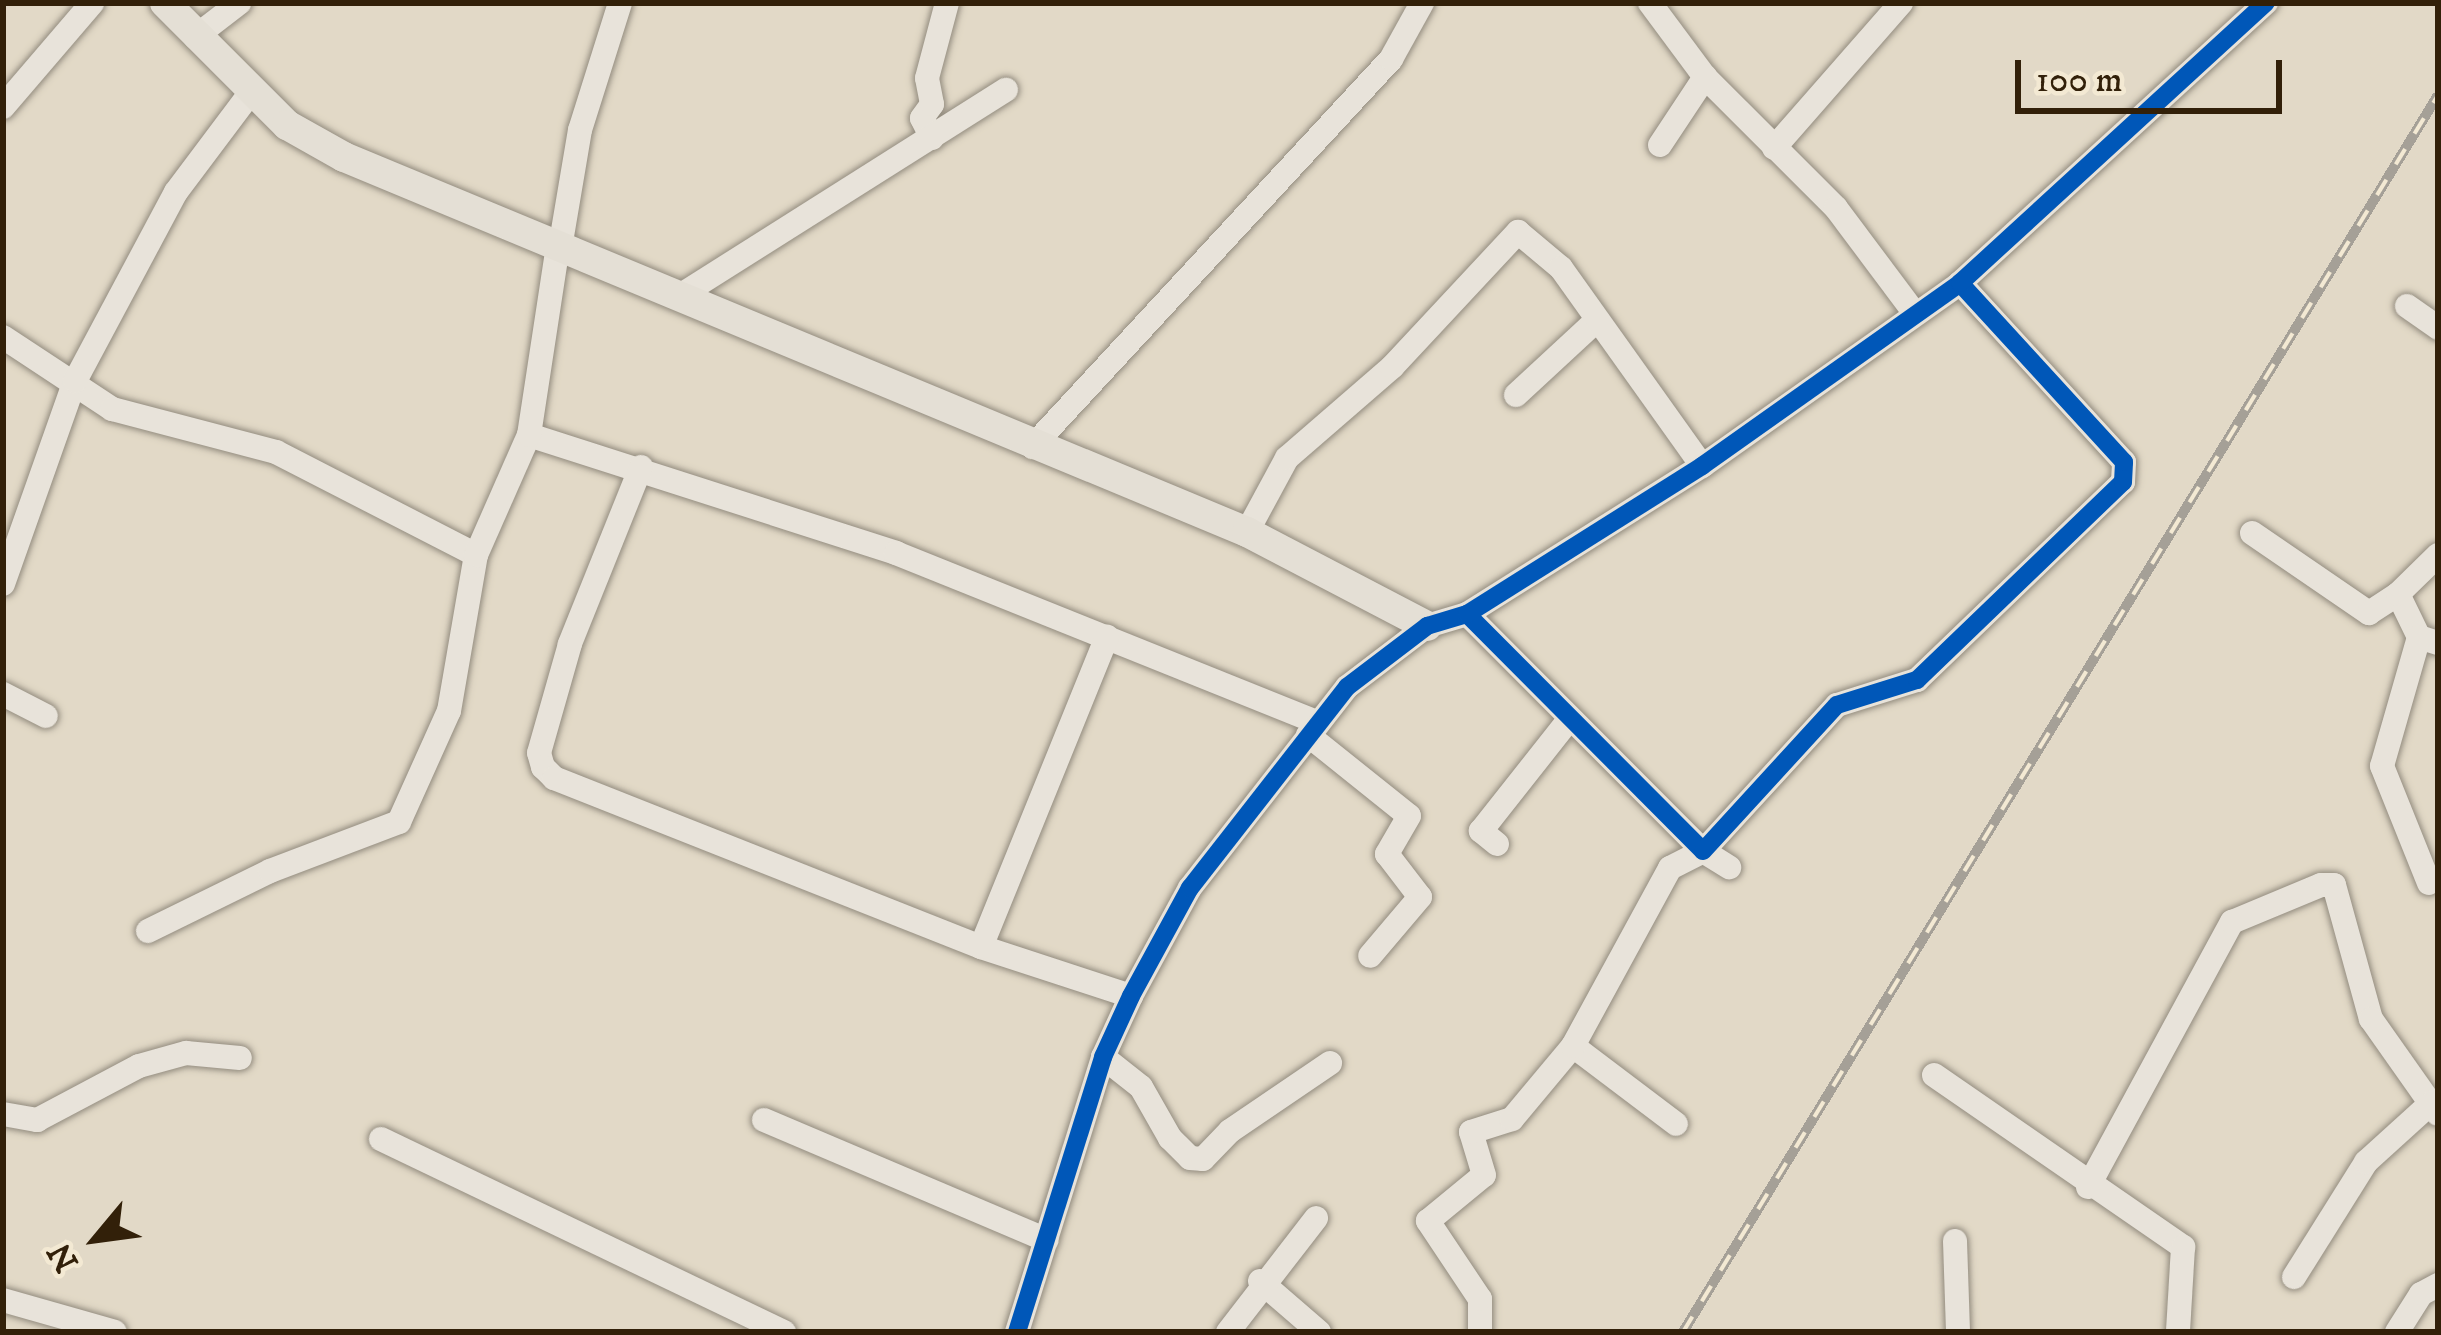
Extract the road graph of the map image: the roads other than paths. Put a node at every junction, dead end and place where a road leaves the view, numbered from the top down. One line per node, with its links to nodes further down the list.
1 (92, 3): 14 (street)
2 (165, 3): 10 (main road)
3 (238, 3): 10 (street)
4 (947, 3): 15 (street)
5 (1422, 3): 29 (street)
6 (1650, 3): 11 (street)
7 (1901, 3): 17 (street)
8 (2266, 3): 19 (street)
9 (613, 7): 18 (street)
10 (196, 37): 13 (main road)
11 (1706, 77): 16 (street); 17 (street)
12 (1006, 90): 15 (street)
13 (250, 92): 18 (main road); 26 (street)
14 (3, 107)
15 (932, 138): 20 (street)
16 (1660, 145)
17 (1774, 148): 22 (street)
18 (558, 249): 20 (main road); 28 (street)
19 (1960, 283): 22 (street); 47 (street)
20 (678, 297): 29 (main road)
21 (2407, 306): 24 (street)
22 (1913, 311): 30 (street)
23 (1598, 320): 27 (street); 30 (street); 32 (street)
24 (2438, 328)
25 (3, 337): 26 (street)
26 (75, 382): 34 (street); 36 (street)
27 (1516, 394)
28 (529, 435): 31 (street); 34 (street)
29 (1032, 447): 32 (main road)
30 (1702, 466): 38 (street)
31 (641, 467): 40 (street); 51 (street)
32 (1247, 532): 39 (main road)
33 (2252, 533): 37 (street)
34 (476, 555): 50 (street)
35 (2438, 556): 37 (street)
36 (3, 584)
37 (2398, 594): 41 (street)
38 (1467, 614): 39 (street); 44 (street)
39 (1427, 626): 45 (street)
40 (1107, 637): 45 (street); 51 (street)
41 (2429, 640): 49 (street)
42 (3, 694): 43 (street)
43 (46, 716)
44 (1568, 721): 46 (street); 47 (street)
45 (1313, 729): 52 (street); 53 (street)
46 (1497, 844)
47 (1703, 851): 48 (street); 54 (street)
48 (1729, 867)
49 (2429, 883)
50 (148, 931)
51 (980, 947): 53 (street)
52 (1370, 956)
53 (1131, 996): 55 (street)
54 (1574, 1046): 62 (street); 77 (street)
55 (1103, 1057): 57 (street); 66 (street)
56 (240, 1058): 60 (street)
57 (1330, 1063)
58 (1934, 1075): 64 (street)
59 (2434, 1108): 64 (street); 68 (street)
60 (3, 1114)
61 (764, 1120): 66 (street)
62 (1676, 1124)
63 (381, 1139): 73 (street)
64 (2088, 1187): 79 (street)
65 (1316, 1218): 69 (street)
66 (1047, 1240): 74 (street)
67 (1955, 1241): 78 (street)
68 (2294, 1277)
69 (1260, 1281): 75 (street); 76 (street)
70 (2438, 1286): 80 (street)
71 (3, 1300): 72 (street)
72 (115, 1332)
73 (784, 1332)
74 (1017, 1332)
75 (1228, 1332)
76 (1319, 1332)
77 (1480, 1332)
78 (1958, 1332)
79 (2178, 1332)
80 (2397, 1332)

